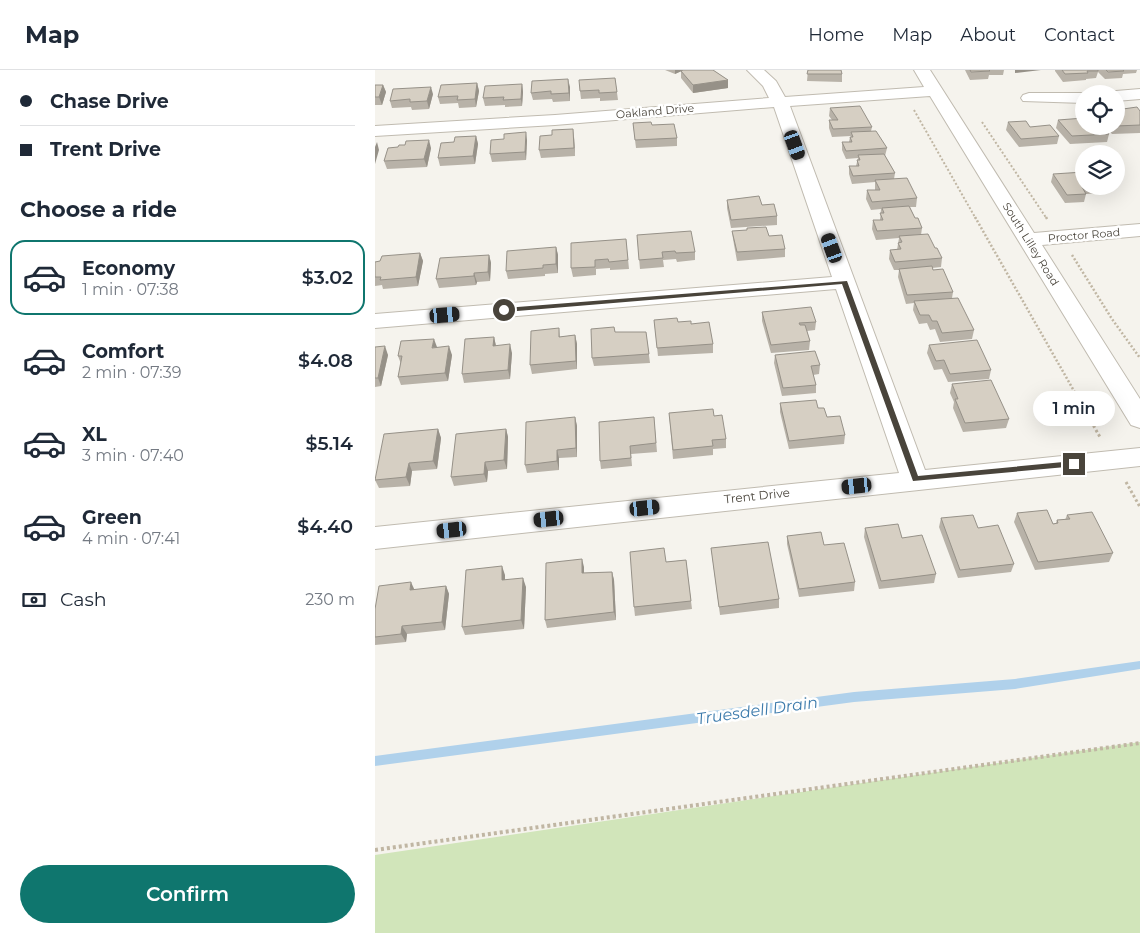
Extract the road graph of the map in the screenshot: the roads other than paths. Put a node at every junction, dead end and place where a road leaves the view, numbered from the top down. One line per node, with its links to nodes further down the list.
1 (755, 70): 8 (street)
2 (921, 70): 3 (street, South Lilley Road)
3 (935, 91): 8 (street, Oakland Drive); 11 (street, South Lilley Road)
4 (1140, 94): 5 (street)
5 (1125, 95)
6 (1029, 98): 7 (street)
7 (1075, 98)
8 (780, 102): 9 (street, Oakland Drive); 12 (street)
9 (375, 131)
10 (1140, 230): 11 (street, Proctor Road)
11 (1029, 240): 14 (street, South Lilley Road)
12 (845, 282): 13 (street); 16 (street)
13 (375, 321)
14 (1140, 419)
15 (1127, 459): 16 (street, Trent Drive)
16 (915, 479): 17 (street, Trent Drive)
17 (375, 538)

